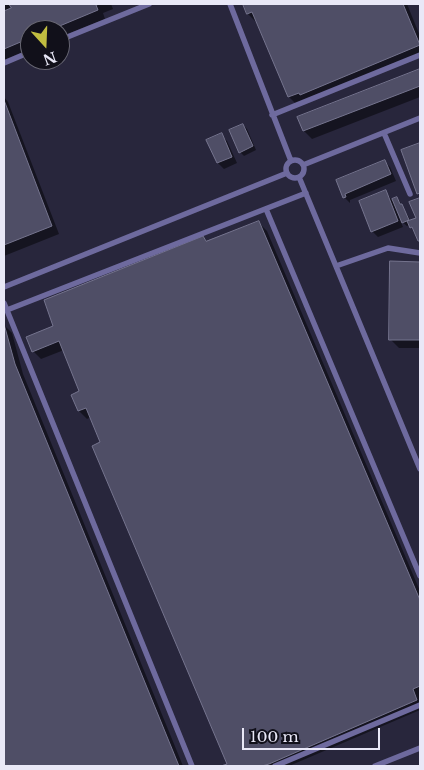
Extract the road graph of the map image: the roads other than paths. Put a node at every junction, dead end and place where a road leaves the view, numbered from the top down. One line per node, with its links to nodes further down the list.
1 (149, 4): 3 (lane)
2 (230, 4): 7 (lane)
3 (70, 36)
4 (420, 55): 7 (lane)
5 (20, 56): 6 (lane)
6 (4, 63)
7 (272, 114): 10 (lane)
8 (420, 118): 9 (lane)
9 (384, 133): 11 (lane); 15 (lane)
10 (291, 161): 11 (lane); 12 (lane)
11 (303, 165): 13 (lane)
12 (287, 173): 13 (lane); 19 (lane)
13 (299, 177): 14 (lane)
14 (306, 194): 16 (lane); 18 (lane)
15 (410, 194)
16 (266, 209): 21 (lane); 23 (lane)
17 (420, 254): 18 (lane)
18 (336, 266): 22 (lane)
19 (4, 286)
20 (4, 303): 21 (lane)
21 (7, 310): 26 (lane)
22 (420, 469)
23 (420, 576)
24 (420, 705): 27 (lane)
25 (420, 748): 28 (lane)
26 (192, 766)
27 (275, 766)
28 (375, 766)

